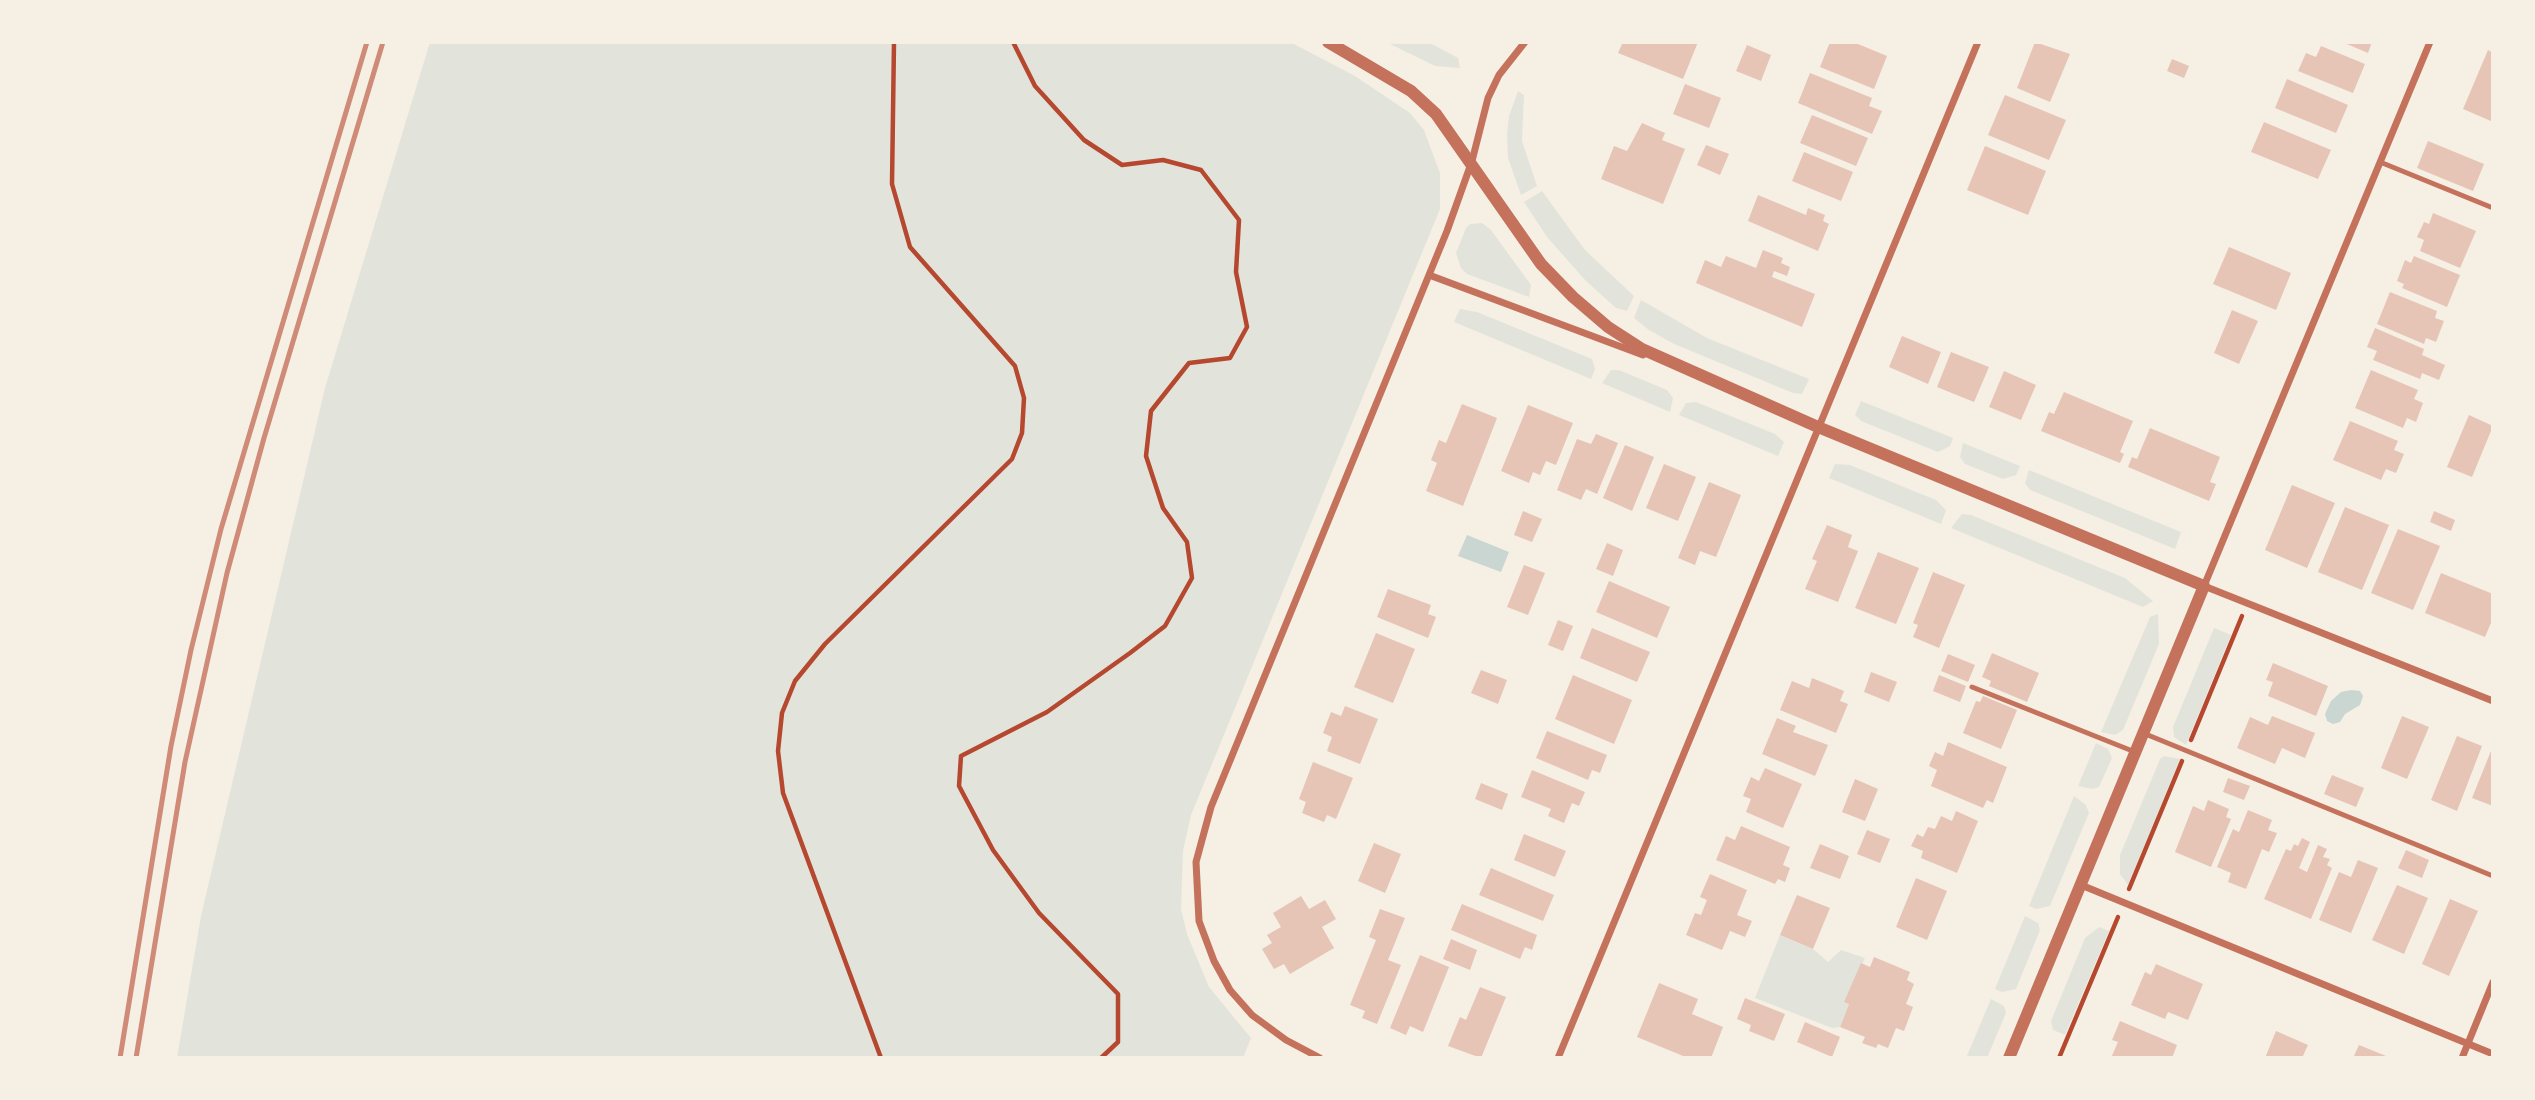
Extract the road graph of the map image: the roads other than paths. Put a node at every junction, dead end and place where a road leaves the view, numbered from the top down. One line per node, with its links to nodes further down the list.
1 (1328, 42): 5 (street)
2 (1525, 42): 5 (street)
3 (1978, 42): 10 (street)
4 (2430, 42): 6 (street)
5 (1472, 160): 8 (street); 9 (street)
6 (2380, 162): 7 (lane); 11 (street)
7 (2493, 208)
8 (1429, 275): 9 (street); 21 (street)
9 (1680, 368): 10 (street)
10 (1818, 427): 11 (street); 22 (street)
11 (2204, 586): 13 (street); 14 (street)
12 (1972, 687): 15 (lane)
13 (2493, 701)
14 (2143, 733): 15 (street); 16 (lane)
15 (2135, 752): 17 (street)
16 (2493, 876)
17 (2081, 885): 19 (street); 23 (street)
18 (2493, 982): 19 (street)
19 (2468, 1044): 20 (street); 24 (street)
20 (2493, 1054)
21 (1320, 1058)
22 (1558, 1058)
23 (2009, 1058)
24 (2462, 1058)

